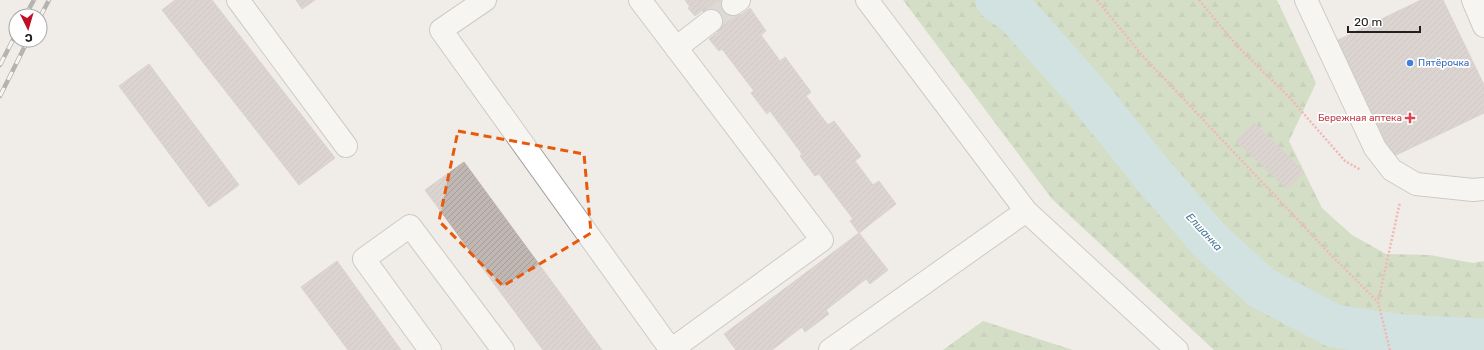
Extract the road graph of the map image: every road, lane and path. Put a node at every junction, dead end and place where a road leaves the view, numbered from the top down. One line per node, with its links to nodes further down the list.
1 (238, 0): 12 (street)
2 (485, 0): 20 (street)
3 (640, 0): 11 (street)
4 (867, 0): 16 (street)
5 (1097, 0): 17 (path)
6 (1199, 0): 13 (path)
7 (1306, 0): 14 (street)
8 (1473, 0): 10 (street)
9 (711, 21): 11 (street)
10 (1484, 26)
11 (676, 48): 20 (street)
12 (346, 146)
13 (1364, 171)
14 (1406, 178): 15 (street); 17 (path)
15 (1484, 189)
16 (1026, 211): 21 (street); 22 (street)
17 (1378, 302): 23 (path)
18 (430, 350): 19 (street)
19 (503, 350)
20 (671, 350)
21 (830, 350)
22 (1177, 350)
23 (1390, 350)

